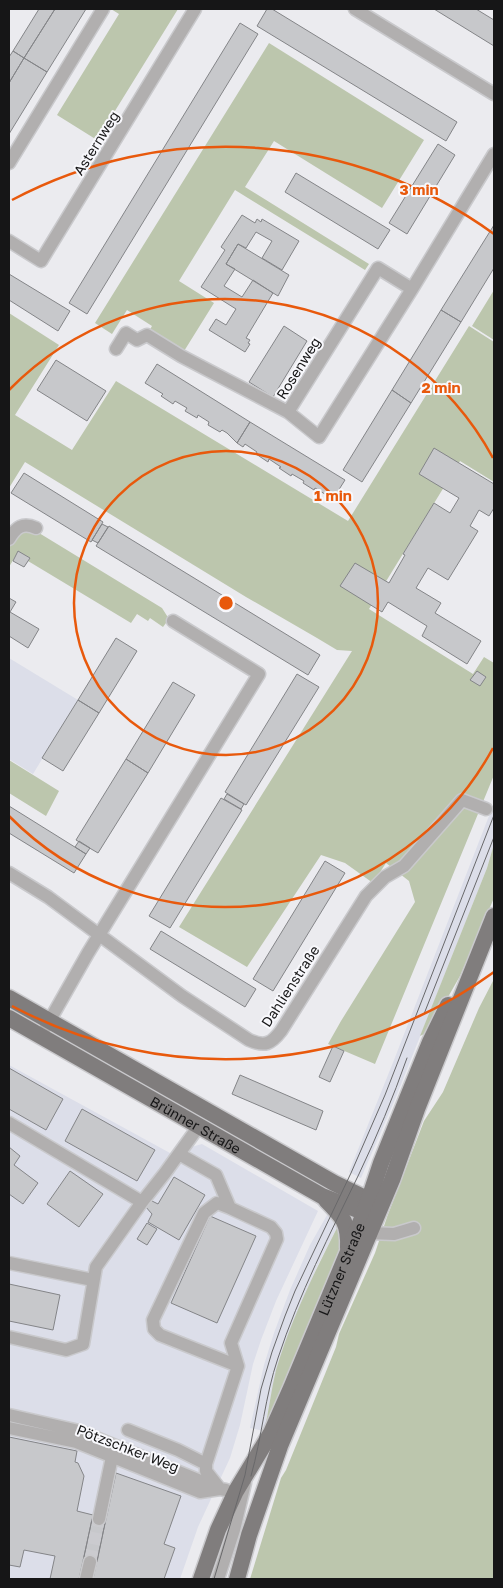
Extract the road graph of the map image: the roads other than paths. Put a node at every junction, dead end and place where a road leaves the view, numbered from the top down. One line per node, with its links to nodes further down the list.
1 (103, 9): 6 (street)
2 (195, 9): 7 (street, Asternweg)
3 (356, 9): 4 (street)
4 (494, 94)
5 (494, 154): 8 (street, Rosenweg)
6 (9, 163)
7 (10, 242)
8 (412, 289): 10 (street, Rosenweg); 10 (street, Rosenweg)
9 (116, 349): 10 (street)
10 (288, 412)
11 (36, 528): 12 (street)
12 (9, 538)
13 (173, 621): 17 (street)
14 (486, 809): 17 (street, Dahlienstraße)
15 (9, 873): 17 (street, Dahlienstraße)
16 (494, 916): 18 (main road, Lützner Straße)
17 (100, 934): 21 (street)
18 (477, 956): 26 (main road, Lützner Straße); 31 (main road, Lützner Straße)
19 (9, 998): 21 (main road, Brünner Straße)
20 (9, 1018): 22 (main road, Brünner Straße)
21 (49, 1021): 22 (street); 27 (main road, Brünner Straße)
22 (41, 1036): 24 (main road, Brünner Straße)
23 (9, 1123): 29 (street)
24 (199, 1126): 25 (street); 28 (main road, Brünner Straße)
25 (179, 1154): 29 (street); 30 (street)
26 (378, 1172): 27 (main road); 31 (main road, Lützner Straße)
27 (334, 1183): 31 (main road, Brünner Straße)
28 (322, 1196): 31 (main road, Brünner Straße); 33 (main road)
29 (142, 1202): 35 (street)
30 (230, 1208): 37 (street); 37 (street)
31 (373, 1212): 32 (street); 33 (main road, Lützner Straße); 44 (main road, Lützner Straße)
32 (414, 1228)
33 (348, 1253): 43 (main road, Lützner Straße)
34 (9, 1263): 35 (street)
35 (94, 1280): 36 (street)
36 (9, 1337)
37 (238, 1366): 42 (street)
38 (9, 1415): 45 (street)
39 (9, 1428): 41 (street, Pötzschker Weg)
40 (128, 1430): 42 (street)
41 (112, 1457): 45 (street, Pötzschker Weg); 46 (street)
42 (206, 1464): 45 (street)
43 (249, 1468): 45 (main road, Lützner Straße); 47 (street)
44 (266, 1485): 47 (street); 52 (main road, Lützner Straße)
45 (228, 1490): 50 (main road, Lützner Straße)
46 (99, 1519)
47 (234, 1530): 51 (street)
48 (90, 1562): 49 (street)
49 (86, 1579)
50 (201, 1579)
51 (218, 1579)
52 (236, 1579)

